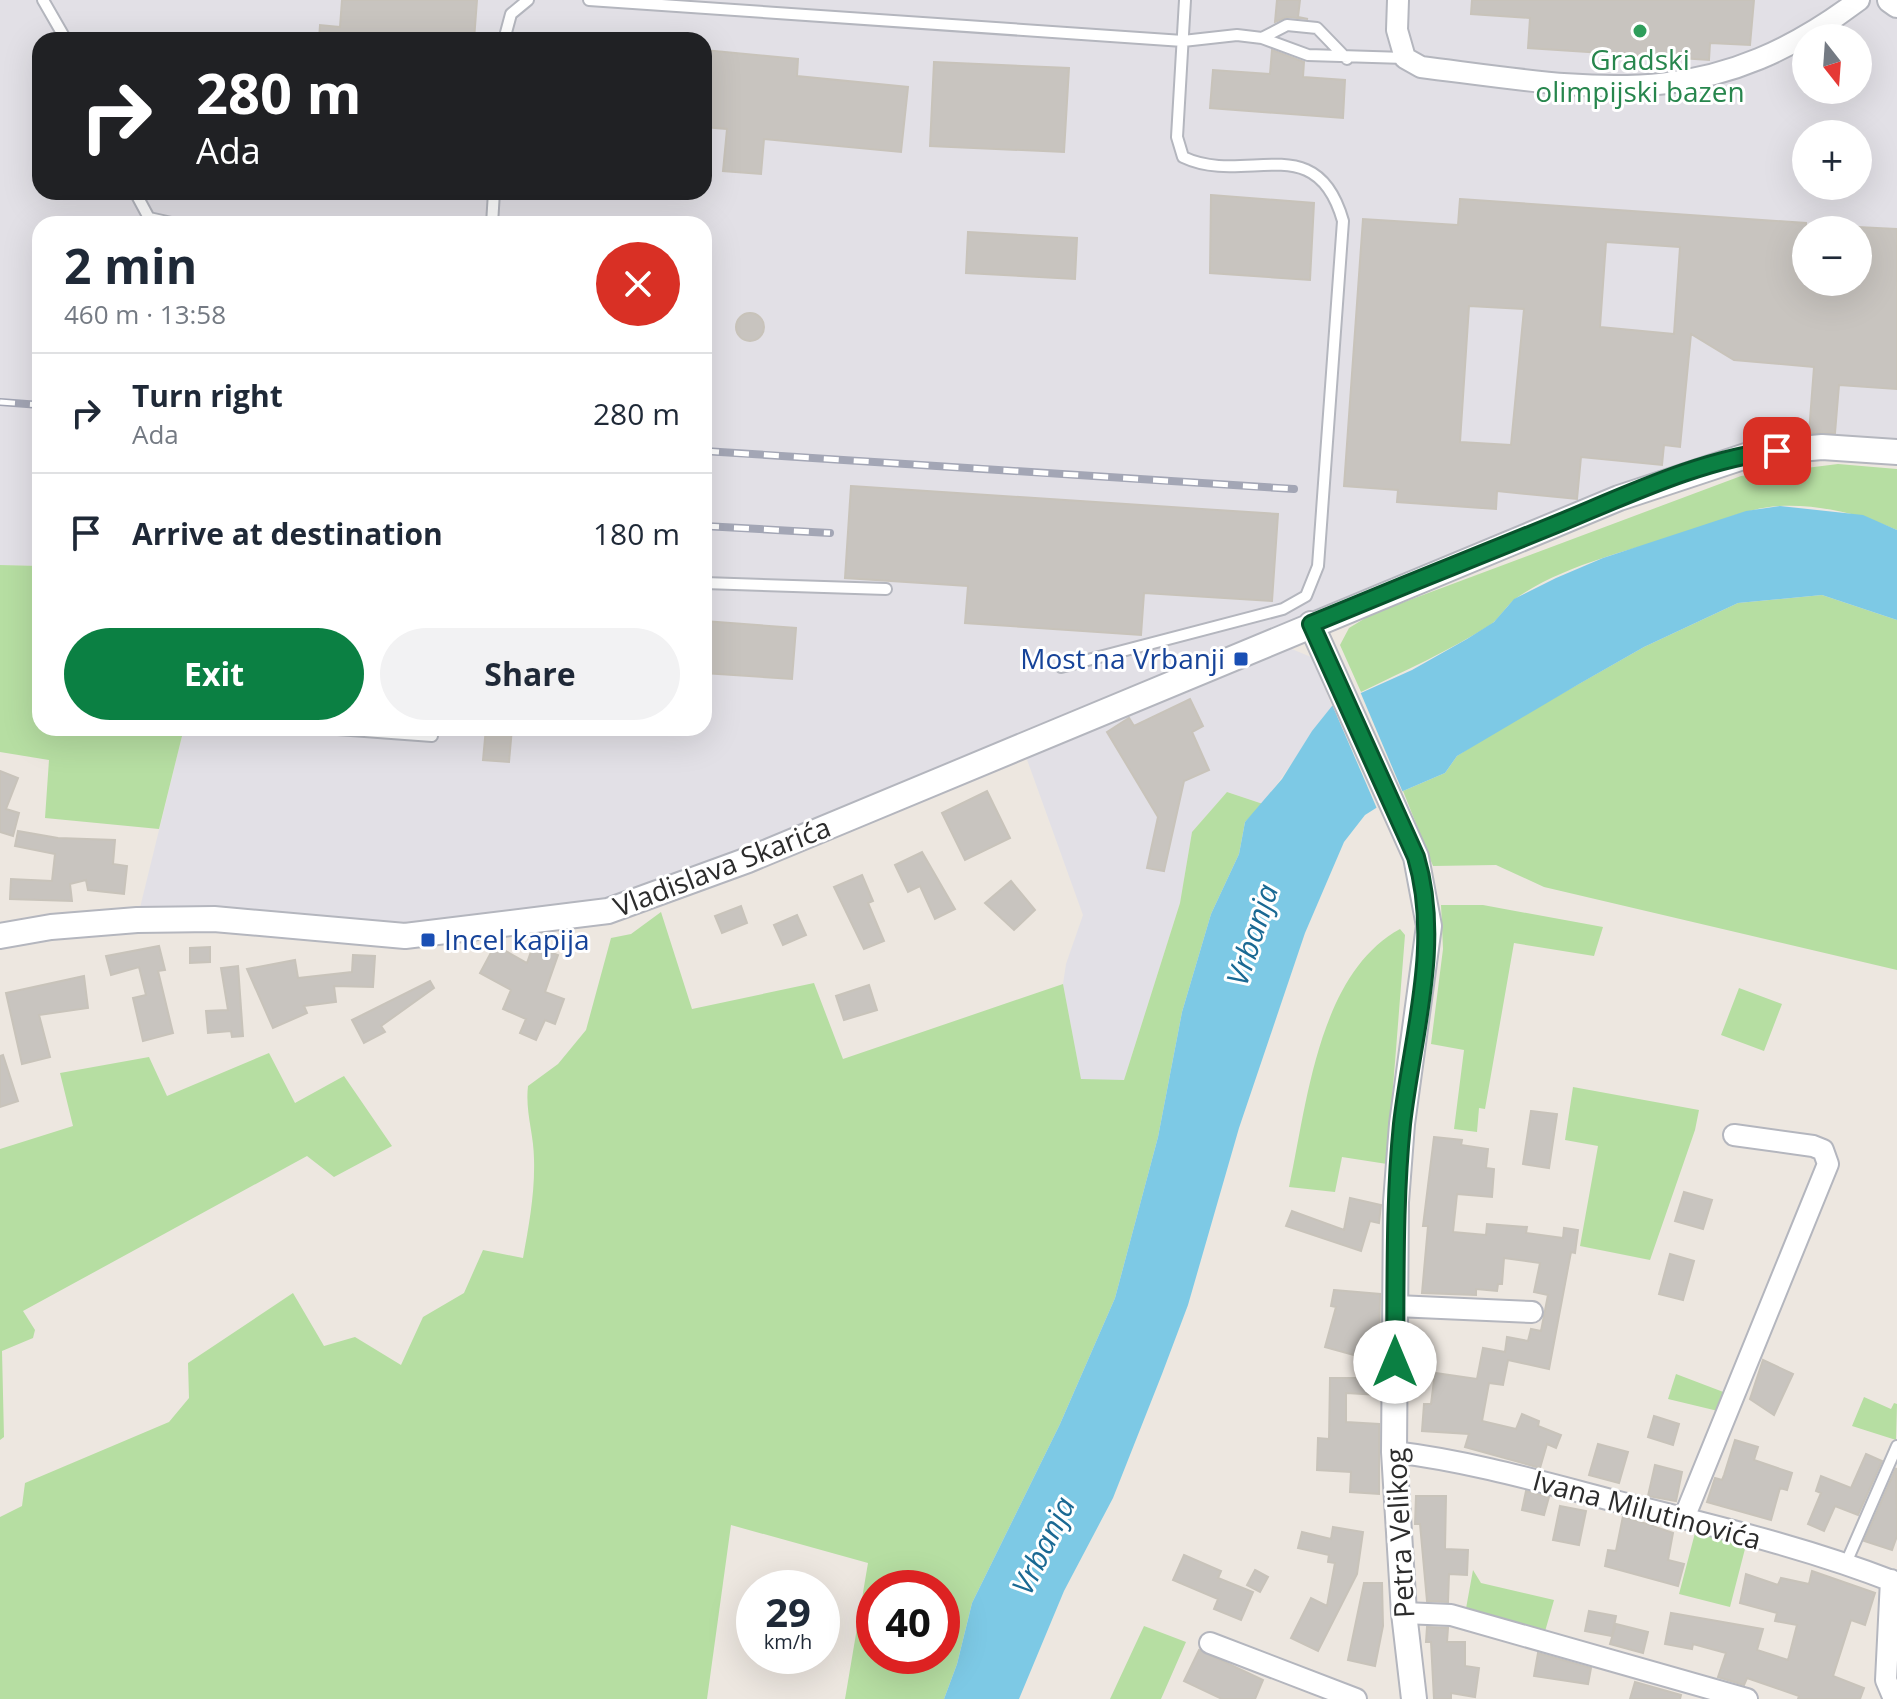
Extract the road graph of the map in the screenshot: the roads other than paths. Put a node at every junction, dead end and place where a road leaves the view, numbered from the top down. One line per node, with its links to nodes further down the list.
1 (528, 0): 10 (lane)
2 (589, 0): 12 (lane)
3 (1185, 0): 12 (lane)
4 (1398, 0): 13 (street)
5 (1859, 0): 13 (street)
6 (1890, 0): 8 (street)
7 (48, 2): 9 (lane)
8 (1897, 5)
9 (62, 32)
10 (506, 32)
11 (1262, 38): 12 (lane); 14 (lane); 14 (lane)
12 (1183, 41): 19 (lane)
13 (1405, 58): 14 (lane)
14 (1347, 59)
15 (1897, 452): 18 (street, Vladislava Skarića)
16 (712, 583): 17 (lane)
17 (886, 589)
18 (1311, 624): 20 (street, Vladislava Skarića); 22 (street, Petra Velikog)
19 (1061, 667)
20 (0, 936)
21 (1734, 1135): 26 (street)
22 (1396, 1306): 23 (street); 25 (street, Petra Velikog)
23 (1532, 1312)
24 (1897, 1446): 27 (lane)
25 (1394, 1452): 26 (street, Ivana Milutinovića); 29 (street, Petra Velikog)
26 (1684, 1518): 27 (street, Ivana Milutinovića)
27 (1846, 1563): 28 (street, Ivana Milutinovića)
28 (1894, 1581): 34 (street)
29 (1404, 1613): 32 (street, Petra Velikog); 33 (street)
30 (1210, 1643): 31 (street)
31 (1356, 1699)
32 (1414, 1699)
33 (1747, 1699)
34 (1894, 1699)

